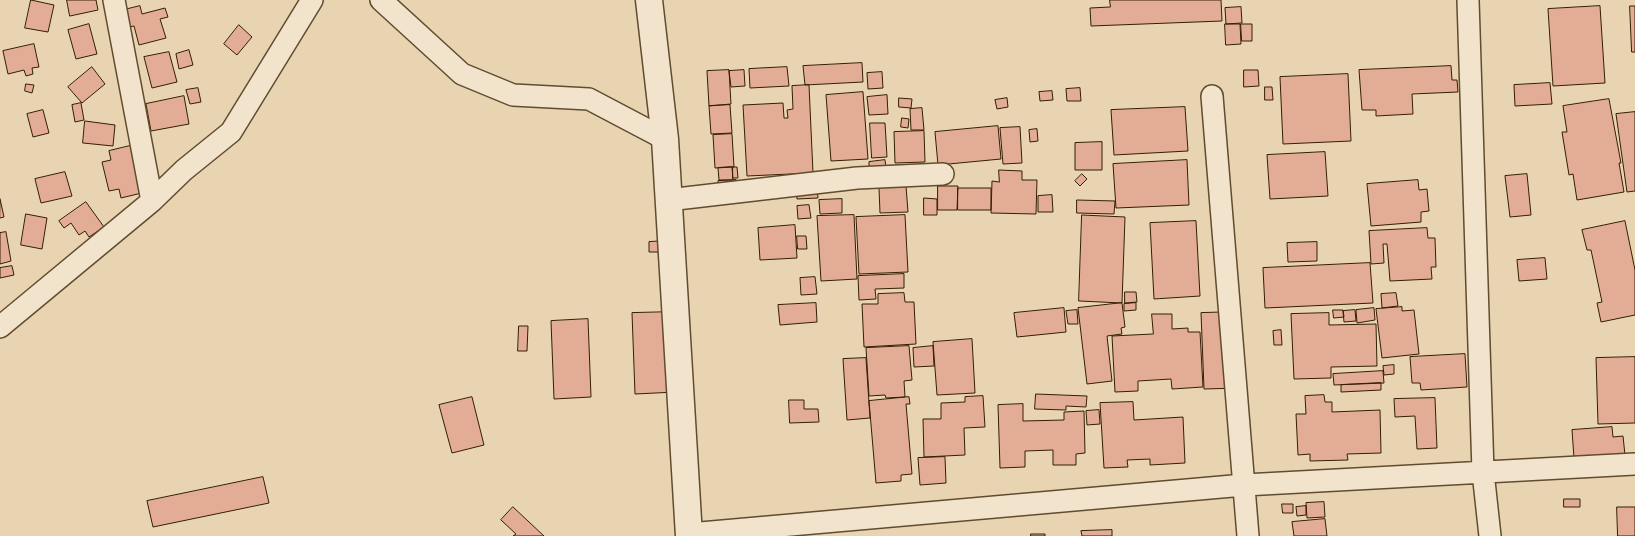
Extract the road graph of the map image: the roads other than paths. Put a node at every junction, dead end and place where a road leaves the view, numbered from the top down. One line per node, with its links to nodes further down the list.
1 (114, 0): 10 (street)
2 (312, 0): 10 (street)
3 (381, 0): 7 (street)
4 (648, 0): 7 (street)
5 (1468, 0): 13 (street)
6 (1212, 96): 14 (street)
7 (665, 139): 9 (street)
8 (943, 174): 9 (street)
9 (668, 200): 15 (street)
10 (152, 201): 11 (street)
11 (0, 327)
12 (1635, 464): 13 (street)
13 (1483, 472): 14 (street); 17 (street)
14 (1244, 485): 15 (street); 16 (street)
15 (689, 535)
16 (1248, 536)
17 (1490, 536)

